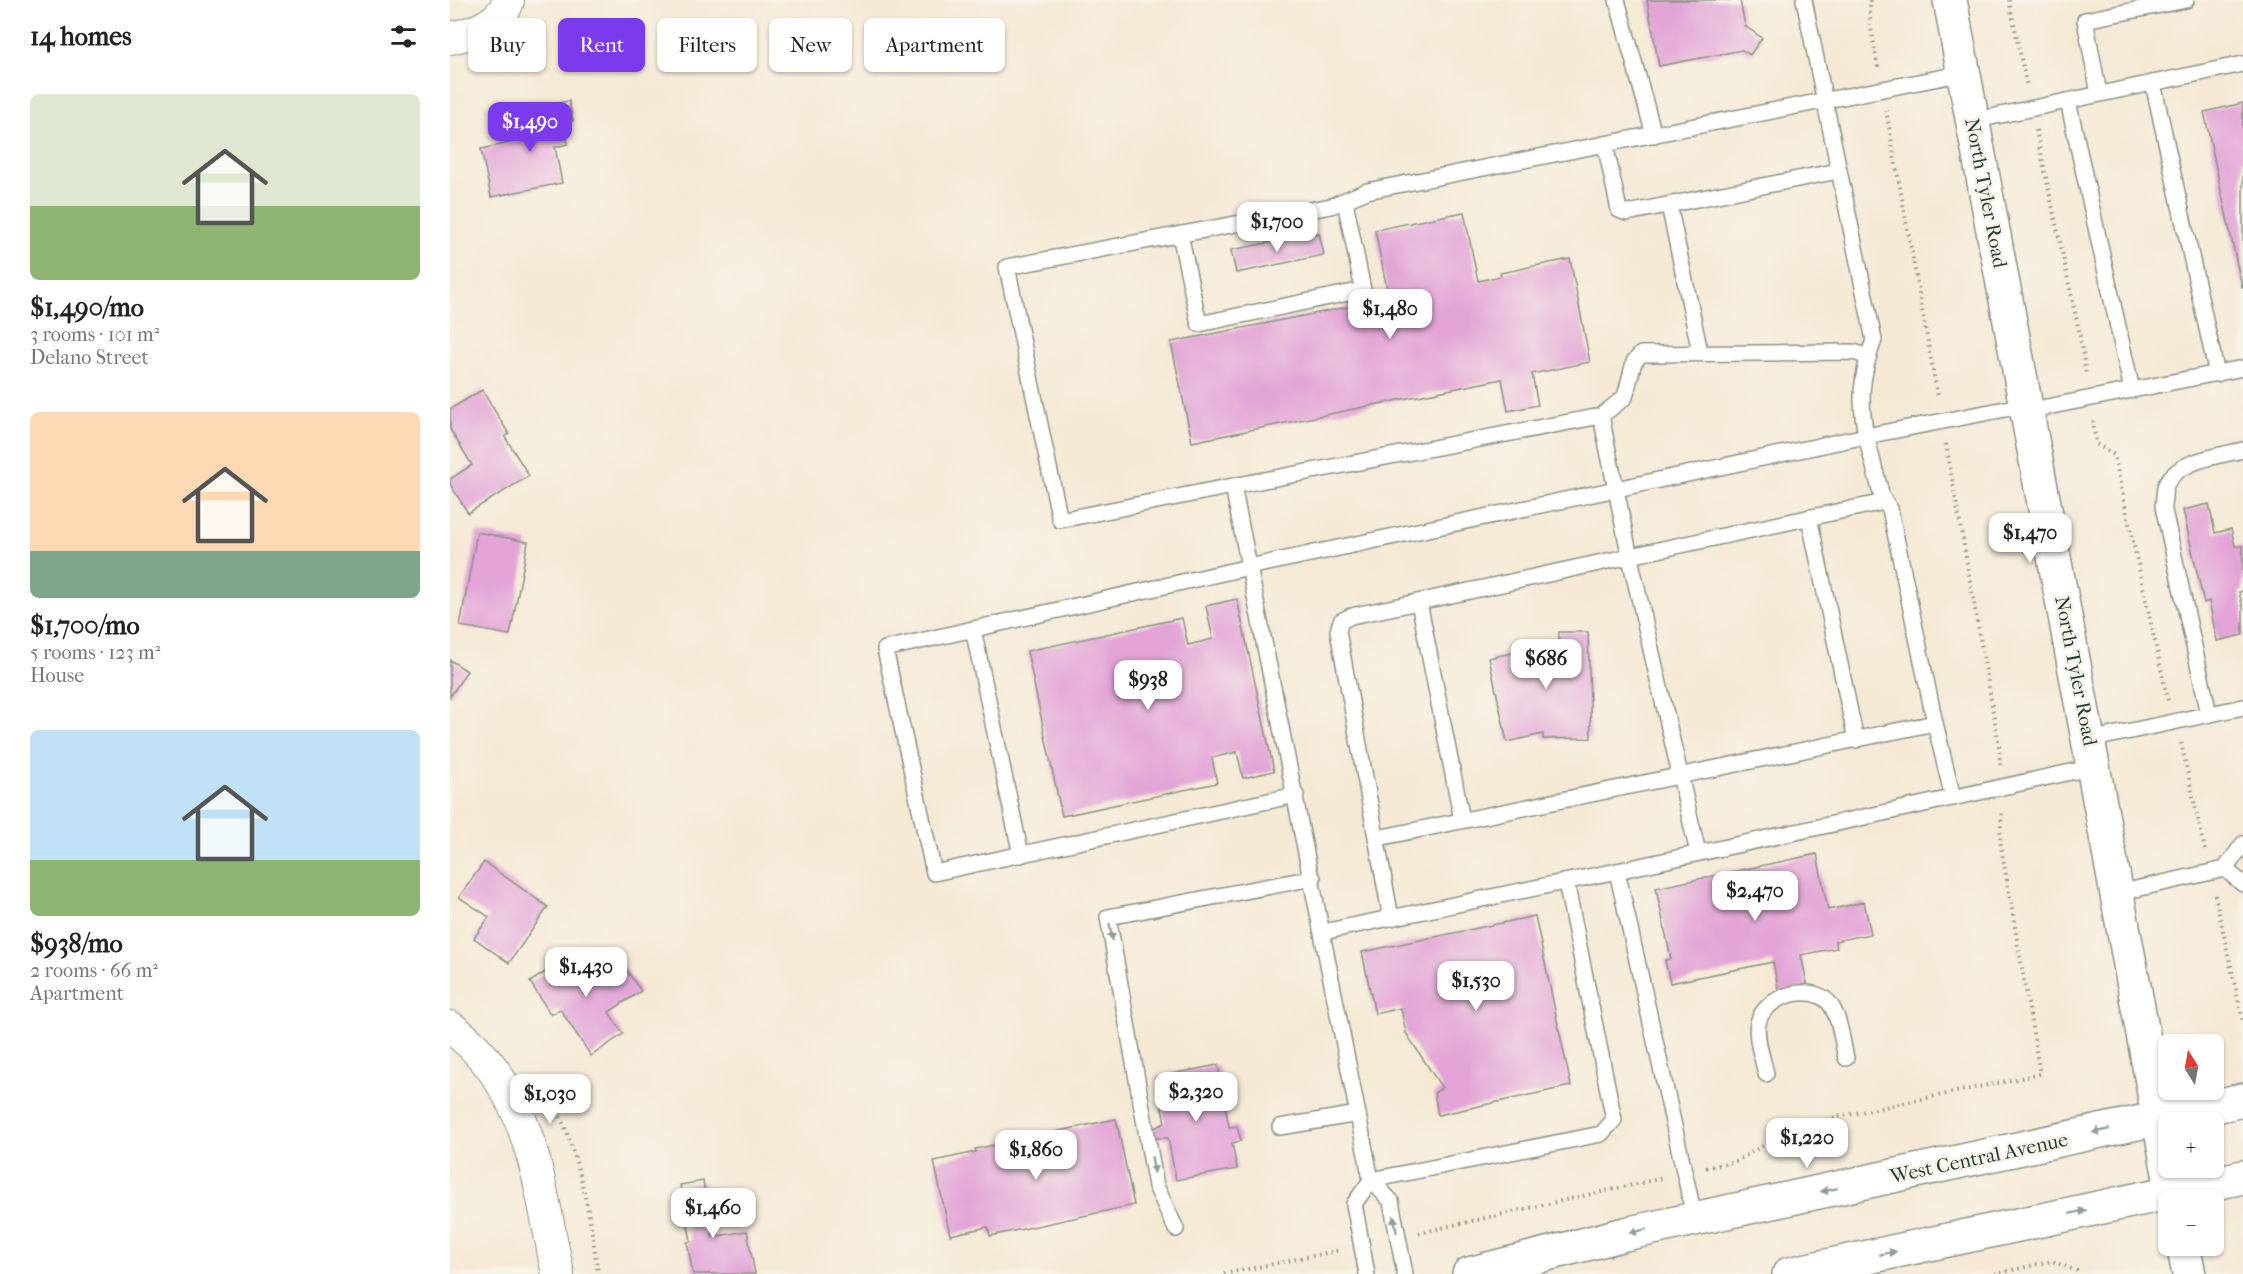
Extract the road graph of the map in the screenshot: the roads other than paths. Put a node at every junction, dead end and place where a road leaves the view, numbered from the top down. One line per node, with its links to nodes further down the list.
1 (508, 0): 6 (street)
2 (1617, 0): 14 (lane)
3 (1804, 0): 12 (lane)
4 (1950, 0): 8 (main road, North Tyler Road)
5 (2186, 0): 10 (lane)
6 (450, 38)
7 (2243, 64): 9 (lane)
8 (1964, 73): 12 (lane); 13 (main road, North Tyler Road)
9 (2153, 83): 10 (lane); 23 (lane)
10 (2098, 94): 11 (lane)
11 (2068, 101): 13 (lane); 24 (lane)
12 (1823, 102): 14 (lane); 16 (lane)
13 (1972, 121): 25 (main road, North Tyler Road)
14 (1654, 135): 15 (lane)
15 (1605, 144): 17 (lane); 18 (lane)
16 (1838, 171): 18 (lane); 21 (lane)
17 (1345, 201): 19 (lane); 19 (lane)
18 (1669, 205): 20 (lane)
19 (1180, 234): 29 (lane)
20 (1700, 352): 21 (lane); 26 (lane)
21 (1868, 357): 27 (lane)
22 (2243, 368): 23 (lane)
23 (2217, 374): 24 (lane)
24 (2132, 390): 25 (lane)
25 (2026, 408): 27 (lane); 41 (main road, North Tyler Road)
26 (1601, 416): 29 (lane); 30 (lane)
27 (1866, 436): 30 (lane); 31 (lane)
28 (2243, 450): 38 (lane)
29 (1233, 486): 34 (lane)
30 (1616, 489): 33 (lane); 34 (lane)
31 (1885, 502): 32 (lane); 39 (lane)
32 (1809, 517): 33 (lane); 40 (lane)
33 (1630, 558): 35 (lane); 42 (lane)
34 (1250, 567): 36 (lane); 43 (lane)
35 (1419, 602): 45 (lane); 46 (lane)
36 (973, 629): 49 (lane); 49 (lane)
37 (2243, 707): 38 (lane)
38 (2210, 714): 41 (lane)
39 (1935, 723): 40 (lane); 44 (lane)
40 (1856, 740): 42 (lane)
41 (2091, 753): 44 (lane); 55 (main road, North Tyler Road)
42 (1680, 774): 45 (lane); 48 (lane)
43 (1296, 795): 49 (lane); 52 (lane)
44 (1953, 798): 48 (lane)
45 (1462, 820): 46 (lane)
46 (1378, 838): 56 (lane)
47 (2243, 844): 50 (lane)
48 (1698, 854): 51 (lane)
49 (1021, 855)
50 (2225, 869): 54 (lane); 55 (lane)
51 (1617, 871): 53 (lane); 71 (lane)
52 (1313, 878): 57 (lane); 72 (lane, one-way to 72)
53 (1566, 882): 56 (lane); 68 (lane)
54 (2243, 884)
55 (2118, 893): 63 (main road, North Tyler Road)
56 (1391, 918): 57 (lane)
57 (1323, 932): 64 (lane)
58 (450, 1027): 74 (street)
59 (1846, 1058): 60 (lane)
60 (1766, 1074)
61 (2243, 1100): 62 (main road, West Central Avenue)
62 (2190, 1112)
63 (2158, 1113)
64 (1358, 1114): 66 (lane); 68 (lane)
65 (2158, 1119): 71 (main road, West Central Avenue, one-way to 71)
66 (1280, 1127)
67 (2243, 1177): 69 (main road)
68 (1371, 1180): 75 (lane); 76 (lane, one-way to 68)
69 (2196, 1190)
70 (2158, 1199): 78 (main road, one-way to 70)
71 (1695, 1220): 77 (main road, West Central Avenue, one-way to 77)
72 (1176, 1229)
73 (2185, 1256): 79 (main road)
74 (558, 1274)
75 (1367, 1274)
76 (1405, 1274)
77 (1469, 1274)
78 (1789, 1274)
79 (2189, 1274)

